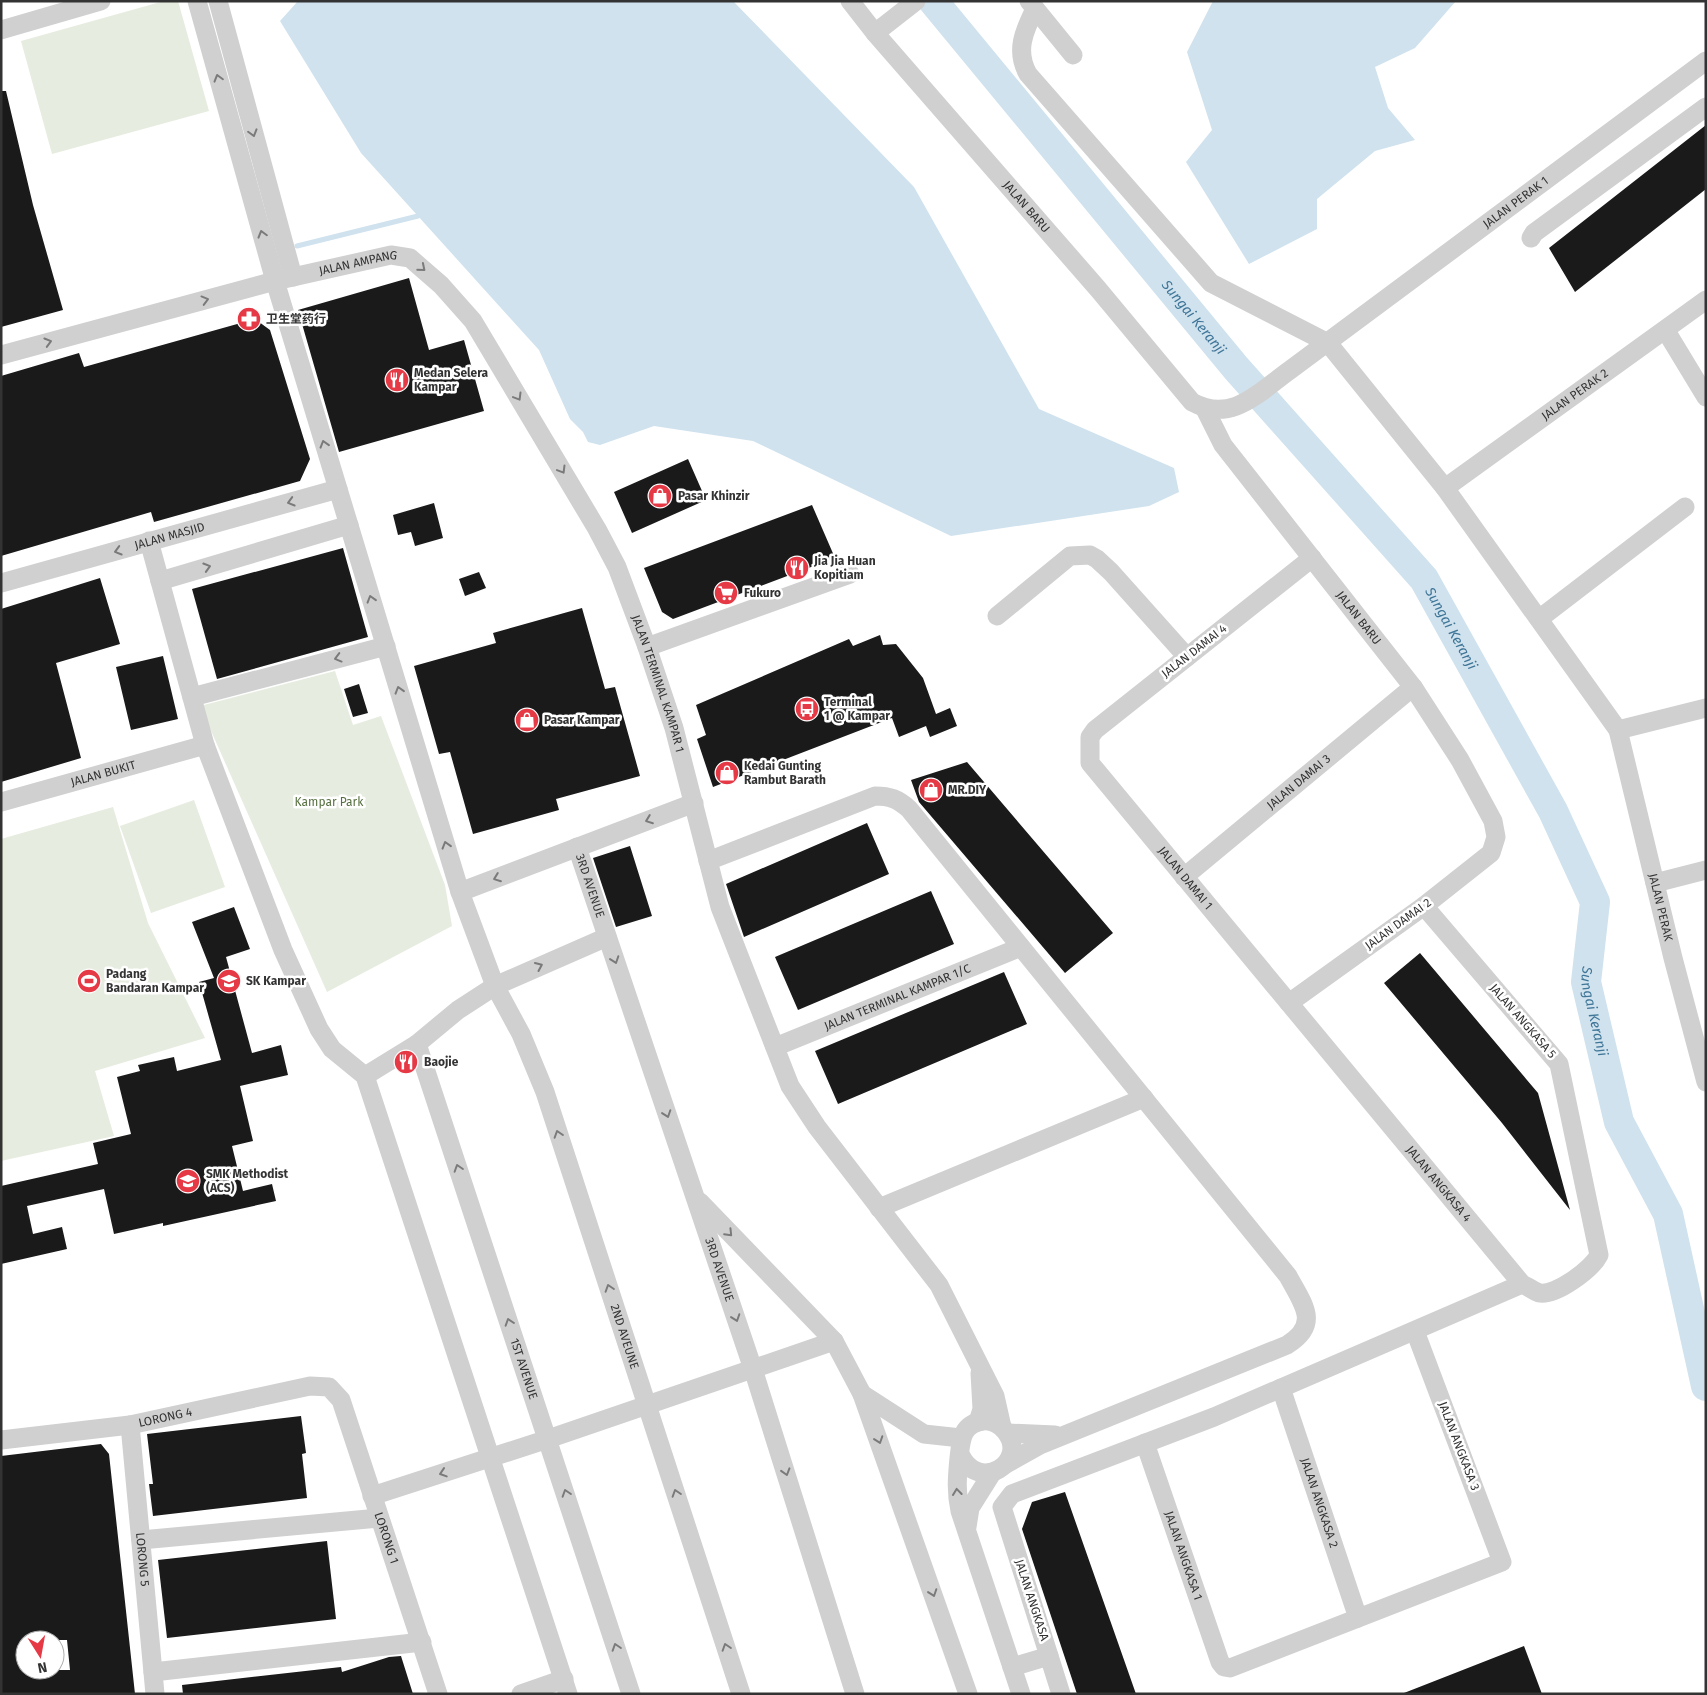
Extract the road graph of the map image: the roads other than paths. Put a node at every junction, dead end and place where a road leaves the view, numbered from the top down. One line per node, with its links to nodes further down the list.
1 (101, 1): 7 (street)
2 (197, 1): 14 (street, 2ND AVEUNE, one-way to 2)
3 (218, 1): 13 (street, one-way to 13)
4 (850, 1): 8 (street, JALAN BARU)
5 (1032, 5): 9 (street); 17 (street)
6 (911, 6): 8 (street)
7 (2, 28)
8 (875, 33): 20 (street, JALAN BARU)
9 (1073, 55)
10 (1705, 64): 17 (street, JALAN PERAK 1)
11 (1706, 108): 12 (street)
12 (1531, 238)
13 (293, 277): 14 (street, JALAN AMPANG); 27 (street, JALAN AMPANG, one-way to 27)
14 (275, 281): 18 (street, JALAN AMPANG, one-way to 14); 21 (street, 2ND AVEUNE, one-way to 14)
15 (1706, 300): 16 (street, JALAN PERAK 2)
16 (1666, 330): 19 (street); 22 (street, JALAN PERAK 2)
17 (1328, 343): 20 (street); 22 (street)
18 (1, 355)
19 (1706, 397)
20 (1205, 409): 26 (street, JALAN BARU)
21 (338, 488): 24 (street, 2ND AVEUNE); 25 (street, JALAN MASJID, one-way to 25)
22 (1445, 488): 32 (street)
23 (1685, 507): 32 (street)
24 (349, 525): 29 (street, one-way to 24); 33 (street, 2ND AVEUNE, one-way to 24)
25 (149, 542): 29 (street); 30 (street, JALAN MASJID, one-way to 30)
26 (1312, 558): 35 (street, JALAN DAMAI 4); 36 (street, JALAN BARU)
27 (617, 567): 34 (street, JALAN TERMINAL KAMPAR 1)
28 (850, 574): 34 (street)
29 (160, 581): 37 (street)
30 (1, 583)
31 (996, 616): 35 (street)
32 (1538, 619): 39 (street)
33 (386, 646): 37 (street, one-way to 37); 50 (street, 2ND AVEUNE, one-way to 33)
34 (647, 647): 43 (street, JALAN TERMINAL KAMPAR 1)
35 (1186, 657): 41 (street, JALAN DAMAI 4)
36 (1412, 687): 44 (street, JALAN BARU); 48 (street, JALAN DAMAI 3)
37 (192, 697): 40 (street)
38 (1706, 708): 39 (street)
39 (1618, 730): 49 (street, JALAN PERAK)
40 (205, 745): 42 (street, JALAN BUKIT); 59 (street)
41 (1088, 750): 48 (street, JALAN DAMAI 1)
42 (1, 802)
43 (694, 803): 45 (street, one-way to 45); 46 (street, JALAN TERMINAL KAMPAR 1)
44 (1496, 837): 51 (street, JALAN DAMAI 2)
45 (578, 847): 50 (street, one-way to 50); 52 (street, 3RD AVENUE)
46 (708, 861): 53 (street); 58 (street, JALAN TERMINAL KAMPAR 1)
47 (1706, 870): 49 (street)
48 (1184, 877): 55 (street, JALAN DAMAI 1)
49 (1655, 883): 56 (street, JALAN PERAK)
50 (460, 892): 54 (street, 2ND AVEUNE)
51 (1424, 906): 55 (street, JALAN DAMAI 2); 64 (street, JALAN ANGKASA 5)
52 (607, 937): 54 (street, one-way to 52); 62 (street, 3RD AVENUE, one-way to 62)
53 (1021, 947): 58 (street, JALAN TERMINAL KAMPAR 1/C); 61 (street)
54 (495, 986): 57 (street); 73 (street, 2ND AVEUNE, one-way to 54)
55 (1289, 1004): 65 (street, JALAN ANGKASA 4)
56 (1699, 1032): 60 (street, JALAN PERAK)
57 (417, 1044): 59 (street); 78 (street, 1ST AVENUE, one-way to 57)
58 (775, 1047): 63 (street, JALAN TERMINAL KAMPAR 1)
59 (365, 1076): 82 (street)
60 (1706, 1082)
61 (1144, 1098): 63 (street); 77 (street)
62 (696, 1198): 67 (street, one-way to 67); 69 (street, 3RD AVENUE, one-way to 69)
63 (879, 1208): 68 (street, JALAN TERMINAL KAMPAR 1)
64 (1598, 1246): 65 (street, JALAN ANGKASA 4)
65 (1522, 1284): 66 (street)
66 (1415, 1331): 71 (street); 88 (street, JALAN ANGKASA 3)
67 (834, 1341): 69 (street); 72 (street)
68 (979, 1367): 74 (street); 76 (street, JALAN TERMINAL KAMPAR 1)
69 (753, 1369): 73 (street); 99 (street, 3RD AVENUE, one-way to 99)
70 (329, 1387): 75 (street, LORONG 4); 84 (street, LORONG 1)
71 (1281, 1388): 80 (street); 88 (street, JALAN ANGKASA 2)
72 (862, 1394): 81 (street); 100 (street, one-way to 100)
73 (648, 1405): 78 (street); 98 (street, 2ND AVEUNE, one-way to 73)
74 (978, 1422): 76 (street); 81 (street)
75 (130, 1425): 79 (street, LORONG 4); 87 (street, LORONG 5)
76 (1005, 1430): 77 (street); 83 (street)
77 (1064, 1434): 83 (street)
78 (548, 1439): 82 (street); 97 (street, 1ST AVENUE, one-way to 78)
79 (1, 1440)
80 (1145, 1443): 88 (street, JALAN ANGKASA 1); 90 (street, JALAN ANGKASA)
81 (960, 1446): 83 (street); 86 (street, one-way to 81)
82 (490, 1458): 84 (street, one-way to 84); 93 (street)
83 (999, 1468): 86 (street)
84 (372, 1496): 85 (street, LORONG 1)
85 (379, 1518): 87 (street); 89 (street, LORONG 1)
86 (967, 1529): 91 (street)
87 (141, 1540): 92 (street, LORONG 5)
88 (1358, 1618)
89 (422, 1642): 92 (street); 95 (street, LORONG 1)
90 (1049, 1656): 91 (street); 102 (street, JALAN ANGKASA)
91 (1012, 1667): 101 (street)
92 (153, 1672): 94 (street, LORONG 5)
93 (566, 1687): 96 (street)
94 (155, 1694)
95 (438, 1694)
96 (521, 1694)
97 (631, 1694)
98 (741, 1694)
99 (855, 1694)
100 (968, 1694)
101 (1021, 1694)
102 (1061, 1694)

